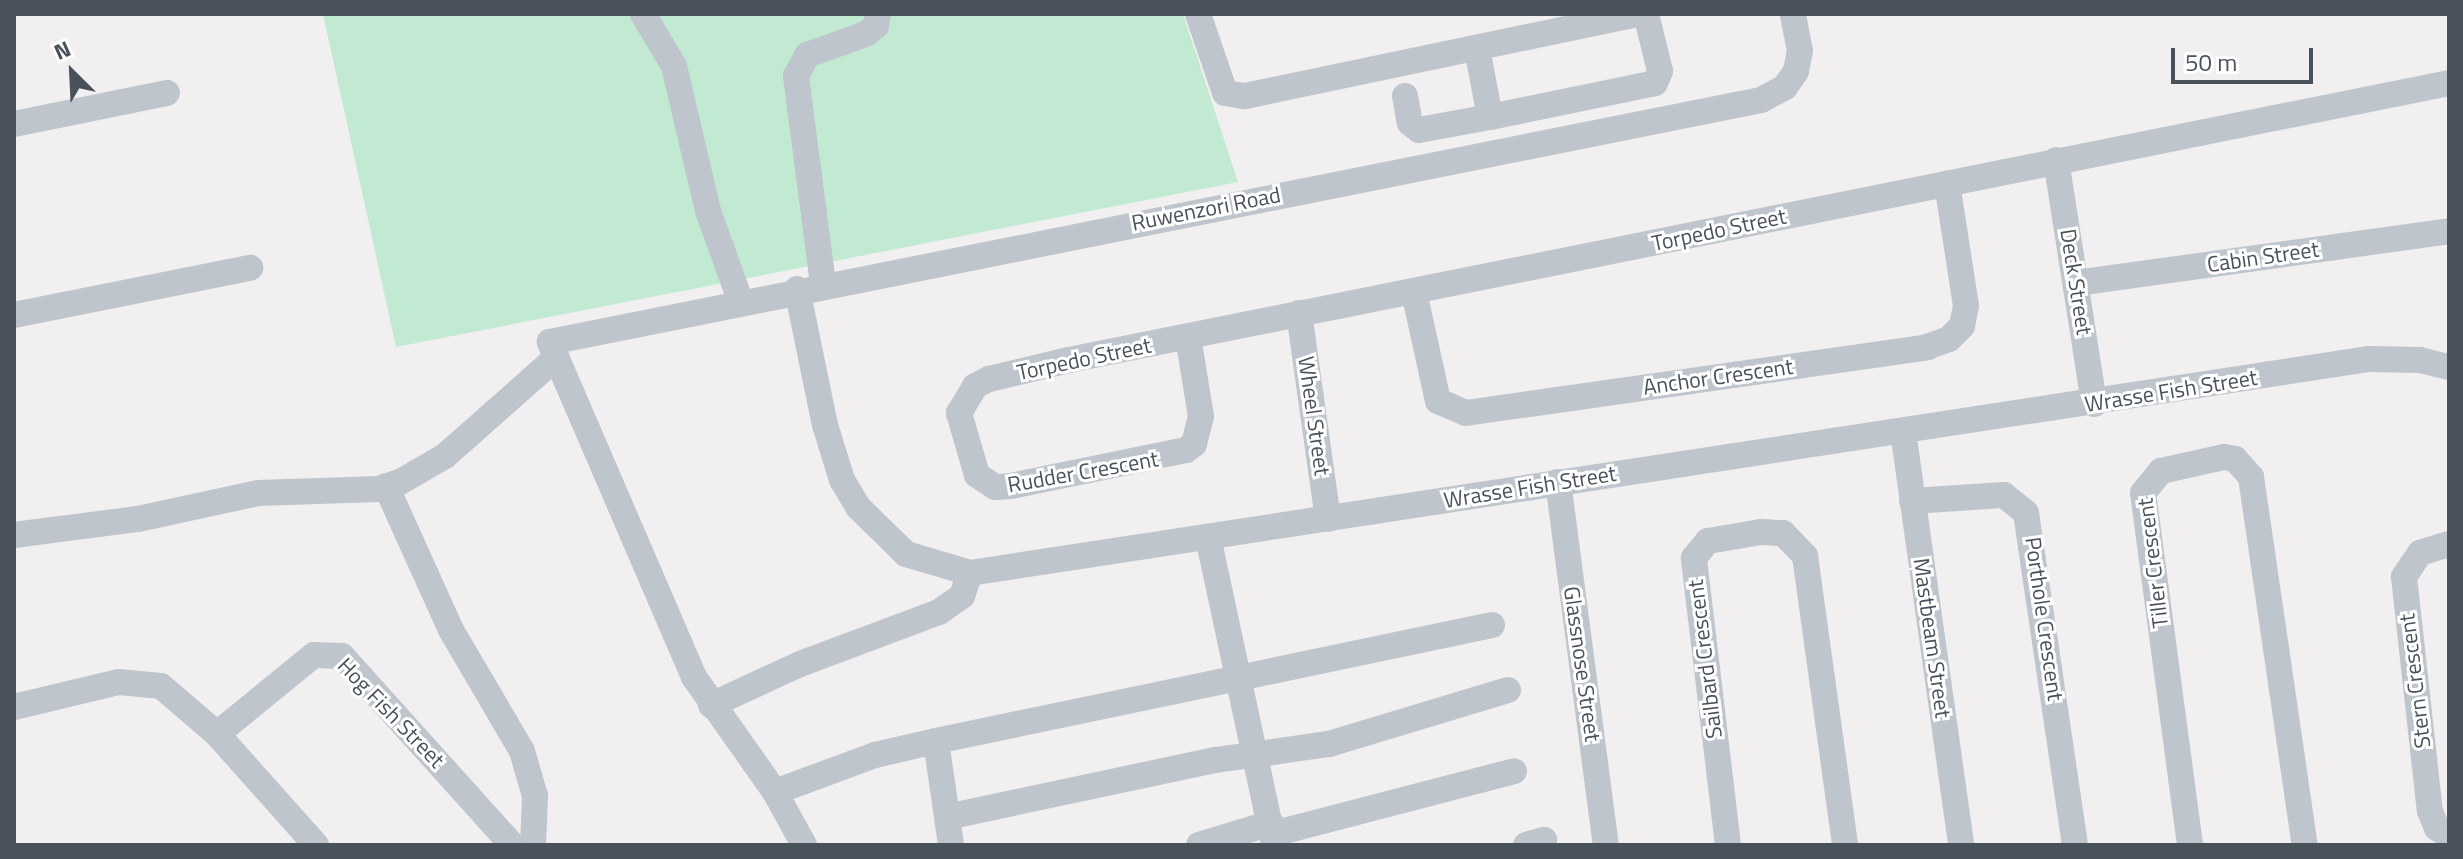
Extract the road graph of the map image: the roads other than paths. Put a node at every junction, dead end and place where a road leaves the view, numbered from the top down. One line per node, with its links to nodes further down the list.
1 (643, 14): 20 (street)
2 (878, 14): 18 (street, Wrasse Fish Street)
3 (1198, 14): 7 (street)
4 (1636, 14): 7 (street)
5 (1646, 14): 11 (street)
6 (1793, 14): 18 (street, Ruwenzori Road)
7 (1477, 49): 11 (street)
8 (2449, 83): 13 (street, Torpedo Street)
9 (167, 93): 12 (street)
10 (1405, 96): 11 (street)
11 (1490, 117)
12 (14, 124)
13 (2056, 160): 14 (street, Torpedo Street); 17 (street, Deck Street)
14 (1947, 183): 19 (street, Torpedo Street); 19 (street, Anchor Crescent)
15 (2449, 231): 17 (street, Cabin Street)
16 (250, 268): 22 (street)
17 (2076, 283): 27 (street, Deck Street)
18 (810, 286): 20 (street, Ruwenzori Road); 36 (street, Wrasse Fish Street)
19 (1414, 292): 21 (street, Torpedo Street)
20 (740, 300): 24 (street, Ruwenzori Road)
21 (1299, 313): 23 (street, Torpedo Street); 32 (street, Wheel Street)
22 (14, 315)
23 (1188, 337): 26 (street, Torpedo Street); 26 (street, Rudder Crescent)
24 (553, 349): 30 (street); 40 (street)
25 (2449, 367): 27 (street, Wrasse Fish Street)
26 (989, 379)
27 (2094, 404): 28 (street, Wrasse Fish Street)
28 (1903, 431): 29 (street, Wrasse Fish Street); 31 (street, Mastbeam Street)
29 (1558, 482): 32 (street, Wrasse Fish Street); 56 (street, Glassnose Street)
30 (386, 486): 33 (street); 52 (street)
31 (1912, 501): 59 (street, Mastbeam Street); 60 (street, Porthole Crescent)
32 (1328, 519): 34 (street, Wrasse Fish Street)
33 (16, 536)
34 (1208, 537): 36 (street, Wrasse Fish Street); 38 (street)
35 (2449, 544): 49 (street, Stern Crescent)
36 (970, 573): 40 (street)
37 (1492, 625): 38 (street)
38 (1240, 680): 43 (street); 44 (street)
39 (1508, 690): 44 (street)
40 (711, 705): 46 (street)
41 (14, 707): 42 (street)
42 (217, 734): 50 (street); 51 (street, Hog Fish Street)
43 (936, 741): 46 (street); 47 (street)
44 (1254, 755): 47 (street); 48 (street)
45 (1514, 771): 48 (street)
46 (775, 792): 53 (street)
47 (947, 817): 54 (street)
48 (1273, 834): 55 (street)
49 (2449, 836)
50 (316, 845)
51 (512, 845)
52 (533, 845)
53 (804, 845)
54 (951, 845)
55 (1199, 845)
56 (1606, 845)
57 (1728, 845): 58 (street, Sailbard Crescent)
58 (1845, 845)
59 (1961, 845)
60 (2075, 845)
61 (2190, 845): 62 (street, Tiller Crescent)
62 (2305, 845)

